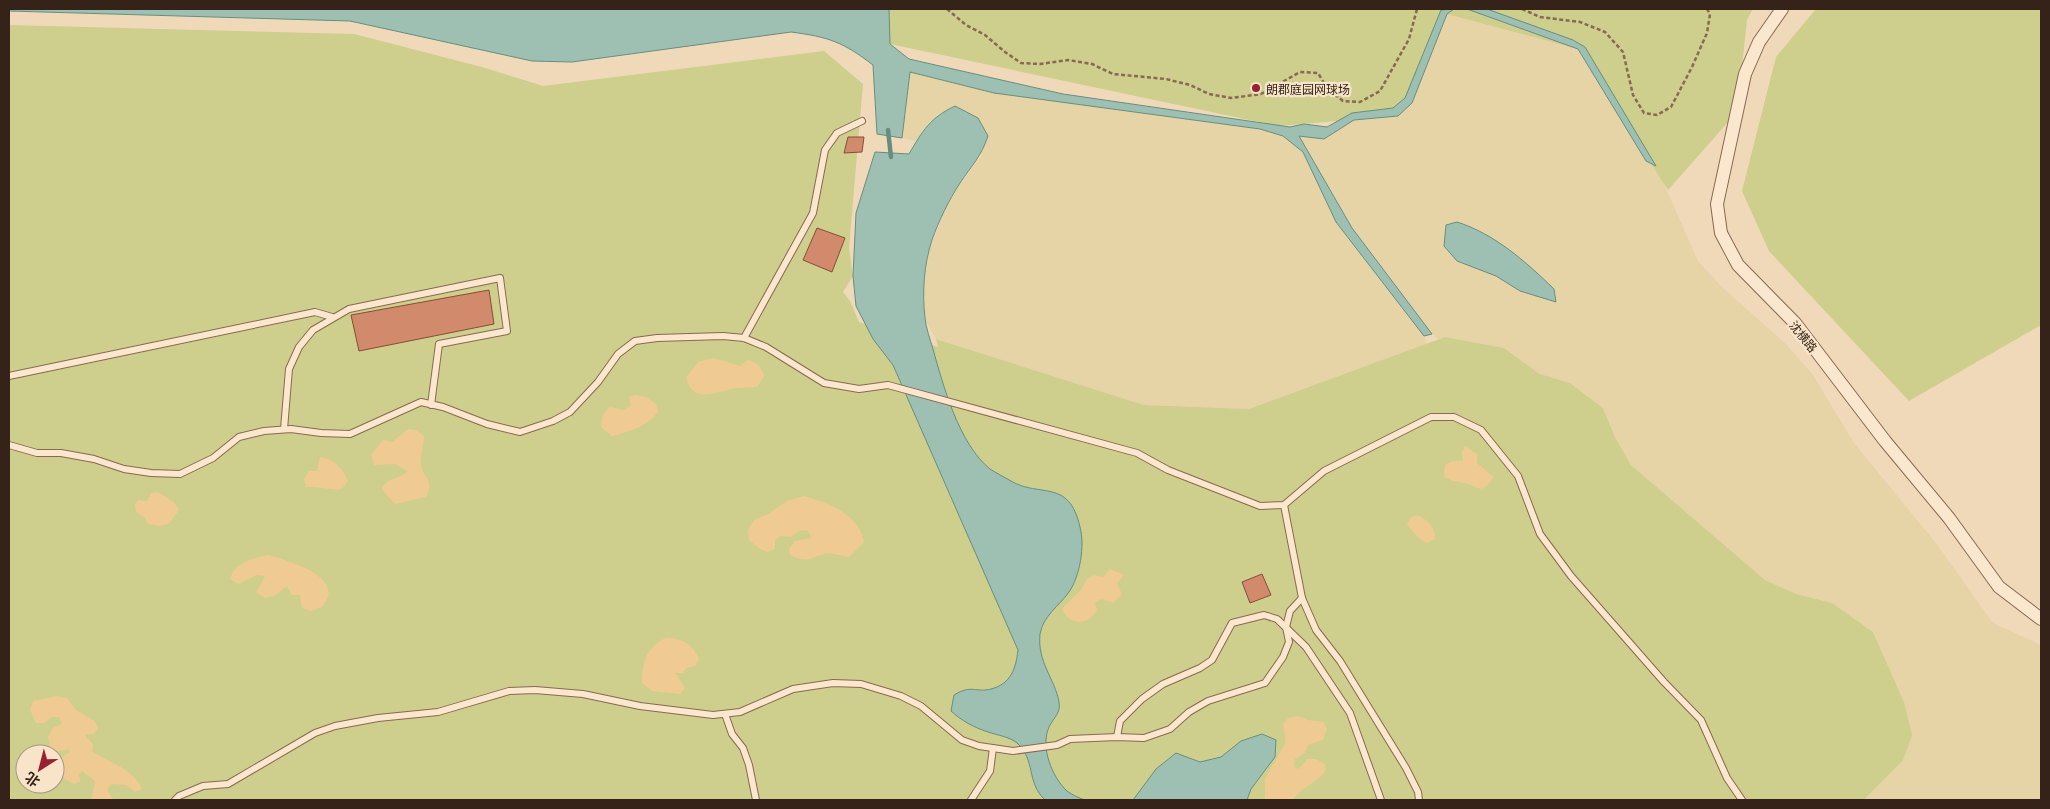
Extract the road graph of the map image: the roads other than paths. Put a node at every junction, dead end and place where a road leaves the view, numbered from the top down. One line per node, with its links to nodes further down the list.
1 (1782, 9): 11 (street, 沈横路)
2 (862, 121): 4 (lane)
3 (332, 318): 5 (lane); 6 (lane); 7 (lane)
4 (744, 338): 6 (lane); 9 (lane)
5 (9, 376)
6 (431, 405): 7 (lane)
7 (284, 429): 8 (lane)
8 (9, 445)
9 (1284, 505): 10 (lane); 21 (lane)
10 (1302, 598): 12 (lane); 20 (lane)
11 (2041, 619)
12 (1286, 627): 14 (lane); 14 (lane); 19 (lane)
13 (725, 714): 15 (lane); 16 (lane); 17 (lane)
14 (1117, 737): 15 (lane)
15 (993, 748): 18 (lane)
16 (175, 800)
17 (756, 800)
18 (971, 800)
19 (1381, 800)
20 (1419, 800)
21 (1742, 800)

